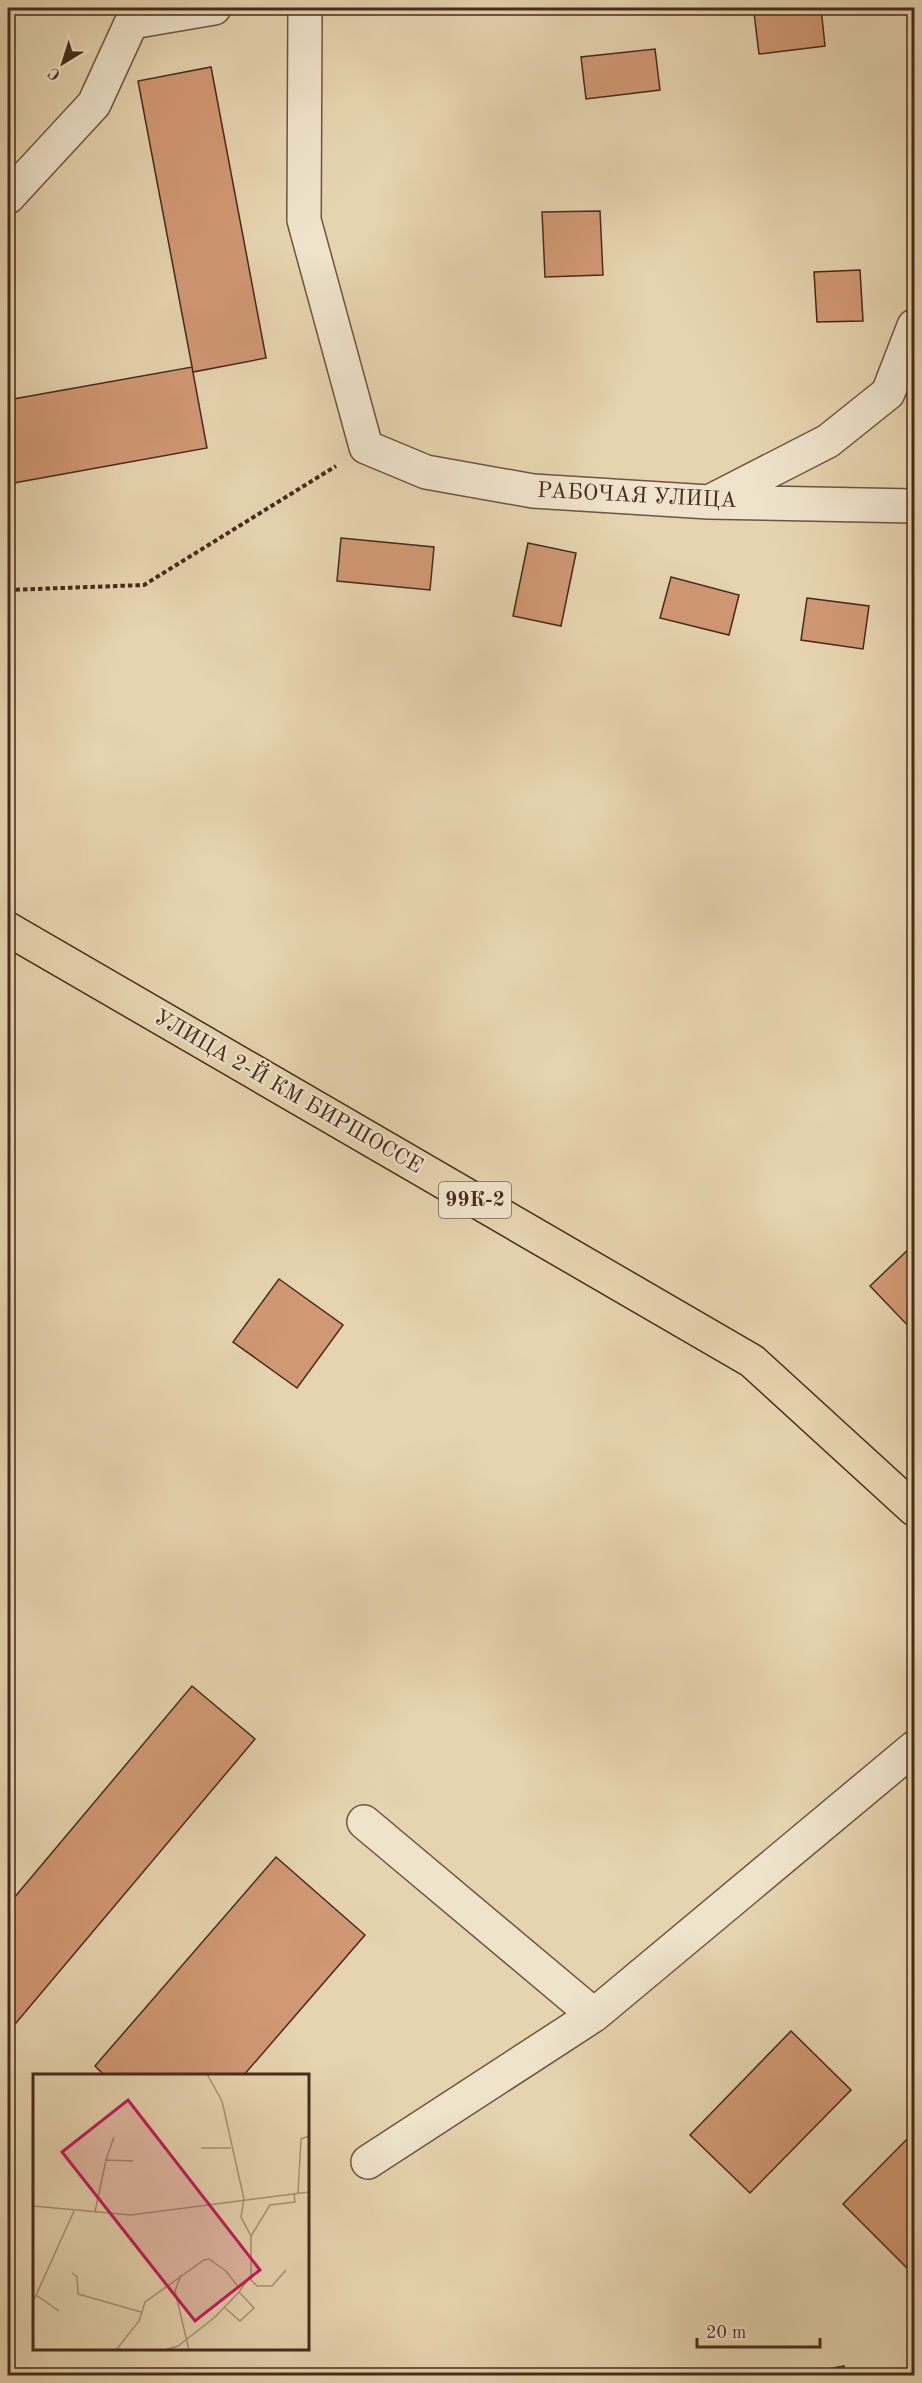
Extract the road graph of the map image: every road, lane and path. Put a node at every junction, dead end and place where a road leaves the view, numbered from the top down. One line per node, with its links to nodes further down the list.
1 (214, 8): 3 (street)
2 (305, 8): 6 (street)
3 (135, 15): 4 (street)
4 (8, 197)
5 (915, 326): 7 (street)
6 (366, 447): 7 (street, РАБОЧАЯ УЛИЦА); 9 (path)
7 (709, 502): 8 (street, РАБОЧАЯ УЛИЦА)
8 (915, 506)
9 (8, 590)
10 (8, 929): 11 (main road, УЛИЦА 2-Й КМ БИРШОССЕ / 99К-2)
11 (915, 1509)
12 (915, 1748): 14 (street)
13 (364, 1822): 14 (street)
14 (594, 2015): 15 (street)
15 (368, 2162)

